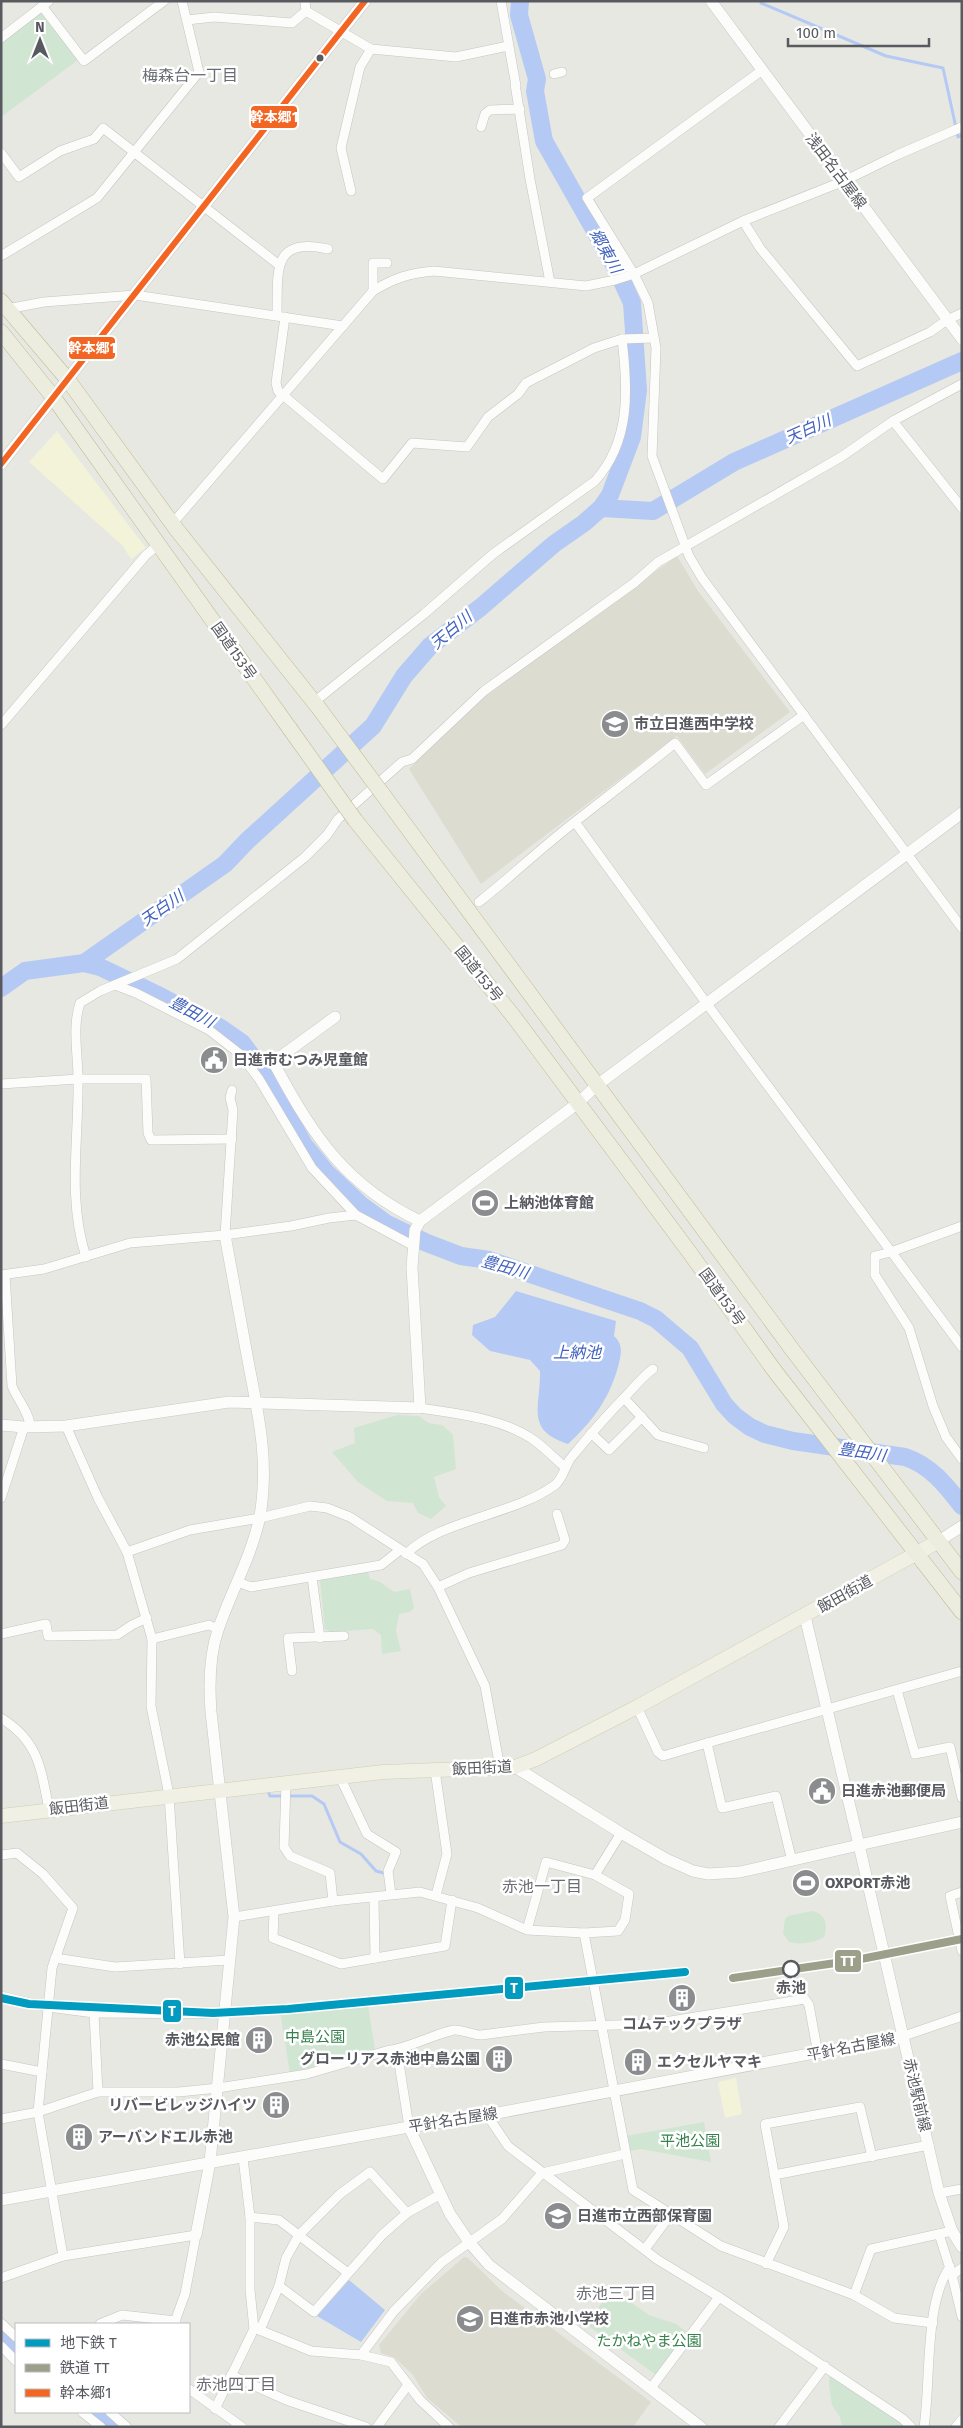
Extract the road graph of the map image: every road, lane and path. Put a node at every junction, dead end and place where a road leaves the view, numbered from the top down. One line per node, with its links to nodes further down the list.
1 (164, 1): 6 (street)
2 (182, 1): 8 (street)
3 (366, 1): 9 (street)
4 (501, 1): 11 (street)
5 (711, 1): 13 (street, 浅田名古屋線)
6 (46, 4): 10 (street)
7 (305, 6): 8 (street); 9 (street)
8 (187, 20): 17 (street)
9 (340, 33): 12 (street); 21 (street)
10 (1, 38)
11 (508, 46): 12 (street); 14 (street)
12 (371, 49): 20 (street)
13 (761, 71): 19 (street, 浅田名古屋線); 27 (street)
14 (520, 109): 15 (street); 28 (street)
15 (482, 127)
16 (961, 127): 19 (street)
17 (135, 152): 18 (street); 21 (street); 24 (street)
18 (1, 153)
19 (844, 182): 22 (street); 34 (street, 浅田名古屋線)
20 (351, 190)
21 (204, 205): 26 (street); 30 (street)
22 (743, 221): 27 (street); 34 (street)
23 (328, 249): 26 (street)
24 (1, 256)
25 (387, 263): 29 (street)
26 (279, 265): 33 (street)
27 (634, 274): 28 (street); 37 (street)
28 (550, 282): 29 (street)
29 (373, 291): 35 (street)
30 (135, 295): 31 (street); 33 (street); 40 (street)
31 (4, 305): 40 (highway, 国道153号)
32 (962, 313): 34 (street)
33 (281, 316): 35 (street); 42 (street)
34 (947, 320): 38 (street, 浅田名古屋線)
35 (343, 326): 42 (street)
36 (1, 332): 43 (highway, 国道153号)
37 (654, 338): 39 (street); 48 (street)
38 (962, 339)
39 (622, 340): 42 (street); 50 (street)
40 (68, 380): 43 (street); 47 (highway, 国道153号)
41 (962, 384): 44 (street)
42 (284, 395): 47 (street)
43 (54, 398): 45 (street); 49 (highway, 国道153号)
44 (893, 421): 46 (street); 48 (street)
45 (1, 464)
46 (962, 508)
47 (172, 524): 50 (highway, 国道153号)
48 (684, 543): 51 (street); 58 (street)
49 (158, 544): 52 (street); 65 (highway, 国道153号, bridge)
50 (316, 704): 63 (highway, 国道153号, bridge)
51 (804, 715): 54 (street); 55 (street)
52 (1, 725)
53 (962, 813): 55 (street)
54 (575, 822): 56 (street); 59 (street)
55 (906, 855): 57 (street); 59 (street)
56 (479, 902)
57 (962, 928)
58 (117, 984): 61 (street); 67 (street)
59 (707, 1004): 63 (street); 72 (street)
60 (335, 1017): 68 (street)
61 (78, 1080): 62 (street); 66 (street); 73 (street)
62 (1, 1084)
63 (596, 1086): 65 (street); 92 (highway, 国道153号)
64 (232, 1090): 66 (street)
65 (578, 1103): 68 (street); 95 (highway, 国道153号)
66 (232, 1139): 70 (street)
67 (356, 1215): 70 (street); 71 (street)
68 (418, 1225): 71 (street)
69 (962, 1226): 72 (street)
70 (225, 1235): 73 (street); 78 (street)
71 (414, 1244): 79 (street)
72 (891, 1252): 75 (street); 86 (street)
73 (86, 1257): 74 (street)
74 (3, 1275): 83 (street)
75 (962, 1347)
76 (653, 1369): 77 (street)
77 (624, 1398): 80 (street); 84 (street)
78 (256, 1402): 79 (street); 82 (street); 90 (street)
79 (420, 1408): 87 (street)
80 (642, 1417): 84 (street); 85 (street)
81 (1, 1424): 83 (street)
82 (66, 1426): 83 (street); 93 (street)
83 (27, 1427): 88 (street)
84 (591, 1432): 87 (street)
85 (704, 1448)
86 (962, 1459)
87 (565, 1467): 94 (street)
88 (1, 1498)
89 (556, 1514): 99 (street)
90 (260, 1518): 93 (street); 94 (street); 98 (street)
91 (962, 1526): 92 (street)
92 (942, 1540): 95 (main road, 飯田街道); 96 (highway, 国道153号)
93 (127, 1552): 102 (street)
94 (403, 1552): 97 (street); 99 (street)
95 (918, 1554): 100 (highway, 国道153号); 101 (main road, 飯田街道)
96 (962, 1572)
97 (312, 1577): 98 (street); 106 (street)
98 (238, 1582): 103 (street)
99 (438, 1587): 116 (street)
100 (962, 1612)
101 (805, 1616): 111 (main road, 飯田街道); 112 (street, 赤池駅前線)
102 (147, 1618): 104 (street); 107 (street)
103 (218, 1629): 107 (street); 120 (street)
104 (1, 1634)
105 (344, 1636): 106 (street)
106 (320, 1638): 109 (street)
107 (152, 1639): 121 (street)
108 (962, 1670): 110 (street)
109 (292, 1671)
110 (897, 1690): 112 (street); 122 (street)
111 (636, 1707): 114 (street); 115 (main road, 飯田街道)
112 (828, 1708): 114 (street); 127 (street, 赤池駅前線)
113 (1, 1718): 123 (street)
114 (707, 1743): 129 (street)
115 (515, 1767): 116 (main road, 飯田街道); 126 (street)
116 (500, 1768): 117 (main road, 飯田街道)
117 (435, 1770): 118 (main road, 飯田街道); 133 (street)
118 (340, 1777): 119 (main road, 飯田街道); 132 (street)
119 (286, 1783): 120 (main road, 飯田街道); 136 (street)
120 (220, 1789): 121 (main road, 飯田街道); 138 (street)
121 (169, 1796): 123 (main road, 飯田街道); 145 (street)
122 (962, 1798)
123 (50, 1810): 124 (main road, 飯田街道)
124 (1, 1816)
125 (962, 1822): 127 (street)
126 (621, 1833): 129 (street); 130 (street)
127 (859, 1845): 129 (street); 152 (street, 赤池駅前線)
128 (1, 1855): 142 (street)
129 (792, 1860)
130 (595, 1875): 139 (street); 140 (street)
131 (962, 1892): 141 (street)
132 (391, 1894): 133 (street); 134 (street)
133 (436, 1895): 135 (street)
134 (374, 1898): 136 (street); 143 (street)
135 (452, 1900): 139 (street); 143 (street)
136 (333, 1901): 137 (street)
137 (274, 1912): 138 (street); 143 (street)
138 (234, 1917): 144 (street)
139 (527, 1930): 140 (street)
140 (584, 1933): 151 (street)
141 (962, 1952)
142 (55, 1958): 145 (street); 147 (street)
143 (375, 1958)
144 (229, 1960): 145 (street); 149 (street)
145 (180, 1964)
146 (1, 1996): 147 (street)
147 (48, 2007): 148 (street); 156 (street)
148 (94, 2014): 149 (street); 159 (street)
149 (224, 2014): 157 (street)
150 (962, 2016): 152 (street)
151 (602, 2025): 153 (street); 154 (street); 158 (street)
152 (904, 2036): 154 (street, 平針名古屋線); 164 (street, 赤池駅前線)
153 (397, 2050): 157 (street); 163 (street)
154 (818, 2054): 158 (street, 平針名古屋線)
155 (1, 2064): 156 (street)
156 (42, 2072): 160 (street)
157 (218, 2088): 159 (street); 168 (street)
158 (614, 2091): 161 (street, 平針名古屋線); 165 (street)
159 (98, 2092): 160 (street)
160 (38, 2112): 162 (street); 172 (street)
161 (487, 2115): 163 (street, 平針名古屋線); 169 (street)
162 (1, 2119)
163 (409, 2127): 167 (street, 平針名古屋線); 174 (street)
164 (929, 2145): 166 (street); 173 (street, 赤池駅前線)
165 (625, 2154): 169 (street); 177 (street)
166 (872, 2157): 170 (street); 170 (street)
167 (243, 2158): 168 (street, 平針名古屋線); 178 (street)
168 (210, 2162): 172 (street, 平針名古屋線); 181 (street)
169 (542, 2173): 183 (street); 185 (street)
170 (774, 2175): 187 (street)
171 (962, 2189): 173 (street)
172 (52, 2190): 175 (street, 平針名古屋線); 186 (street)
173 (939, 2193): 179 (street, 赤池駅前線)
174 (442, 2194): 176 (street); 183 (street)
175 (1, 2200)
176 (407, 2213): 182 (street); 190 (street)
177 (671, 2214): 185 (street); 187 (street)
178 (250, 2217): 182 (street); 200 (street)
179 (952, 2231): 180 (street); 184 (street, 赤池駅前線)
180 (939, 2234): 189 (street); 193 (street)
181 (196, 2235): 186 (street); 198 (street)
182 (299, 2235): 190 (street); 192 (street)
183 (469, 2242): 203 (street); 208 (street)
184 (962, 2247)
185 (644, 2249): 194 (street)
186 (63, 2256): 191 (street)
187 (766, 2264): 193 (street)
188 (962, 2268): 189 (street)
189 (951, 2271): 195 (street); 199 (street)
190 (348, 2273): 192 (street)
191 (1, 2278)
192 (279, 2286): 200 (street)
193 (854, 2295): 199 (street)
194 (719, 2297): 205 (street); 208 (street)
195 (962, 2317)
196 (1, 2322): 201 (street)
197 (102, 2323): 198 (street)
198 (175, 2323)
199 (932, 2323): 223 (street)
200 (257, 2330): 203 (street); 206 (street)
201 (15, 2336)
202 (1, 2346): 204 (street)
203 (361, 2355): 207 (street)
204 (15, 2360)
205 (825, 2366): 221 (street); 222 (street)
206 (231, 2375): 210 (street); 217 (street)
207 (408, 2385): 218 (street); 219 (street)
208 (651, 2388): 220 (street)
209 (190, 2390): 210 (street)
210 (215, 2409): 216 (street)
211 (83, 2413): 214 (street)
212 (111, 2413): 215 (street)
213 (962, 2421): 224 (street)
214 (101, 2427)
215 (127, 2427)
216 (242, 2427)
217 (366, 2427)
218 (377, 2427)
219 (449, 2427)
220 (702, 2427)
221 (779, 2427)
222 (911, 2427)
223 (924, 2427)
224 (957, 2427)

